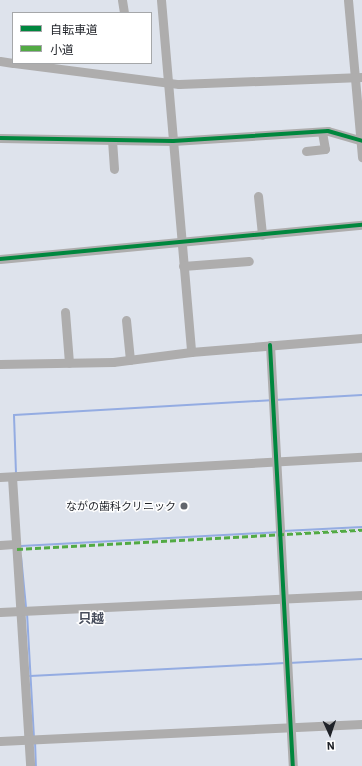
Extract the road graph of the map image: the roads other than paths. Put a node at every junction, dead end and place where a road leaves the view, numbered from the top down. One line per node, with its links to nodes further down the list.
1 (122, 0): 4 (street)
2 (161, 0): 10 (street)
3 (348, 0): 5 (street)
4 (124, 12)
5 (357, 53): 9 (street)
6 (0, 61): 7 (street)
7 (12, 63)
8 (21, 64): 10 (street)
9 (358, 77): 10 (street); 15 (street)
10 (168, 83): 14 (street)
11 (322, 132): 14 (street); 15 (street); 16 (street)
12 (0, 138): 13 (street)
13 (112, 140): 14 (street); 18 (street)
14 (173, 141): 22 (street)
15 (361, 141): 17 (street)
16 (306, 151)
17 (362, 157)
18 (114, 169)
19 (258, 196): 21 (street)
20 (362, 225): 21 (street)
21 (262, 235): 22 (street)
22 (181, 243): 23 (street); 25 (street)
23 (0, 259)
24 (249, 261): 25 (street)
25 (183, 266): 30 (street)
26 (65, 312): 32 (street)
27 (126, 320): 31 (street)
28 (362, 338): 29 (street)
29 (270, 345): 30 (street); 35 (street)
30 (191, 352): 31 (street)
31 (130, 360): 32 (street)
32 (69, 363): 33 (street)
33 (0, 364)
34 (362, 457): 35 (street)
35 (276, 462): 37 (street); 41 (street)
36 (0, 477): 37 (street)
37 (12, 478): 38 (street)
38 (16, 544): 39 (street); 42 (street)
39 (0, 545)
40 (362, 595): 41 (street)
41 (284, 599): 42 (street); 45 (street)
42 (22, 611): 43 (street); 47 (street)
43 (0, 612)
44 (362, 724): 45 (street)
45 (290, 728): 47 (street); 49 (street)
46 (0, 741): 47 (street)
47 (29, 741): 48 (street)
48 (30, 766)
49 (293, 766)

